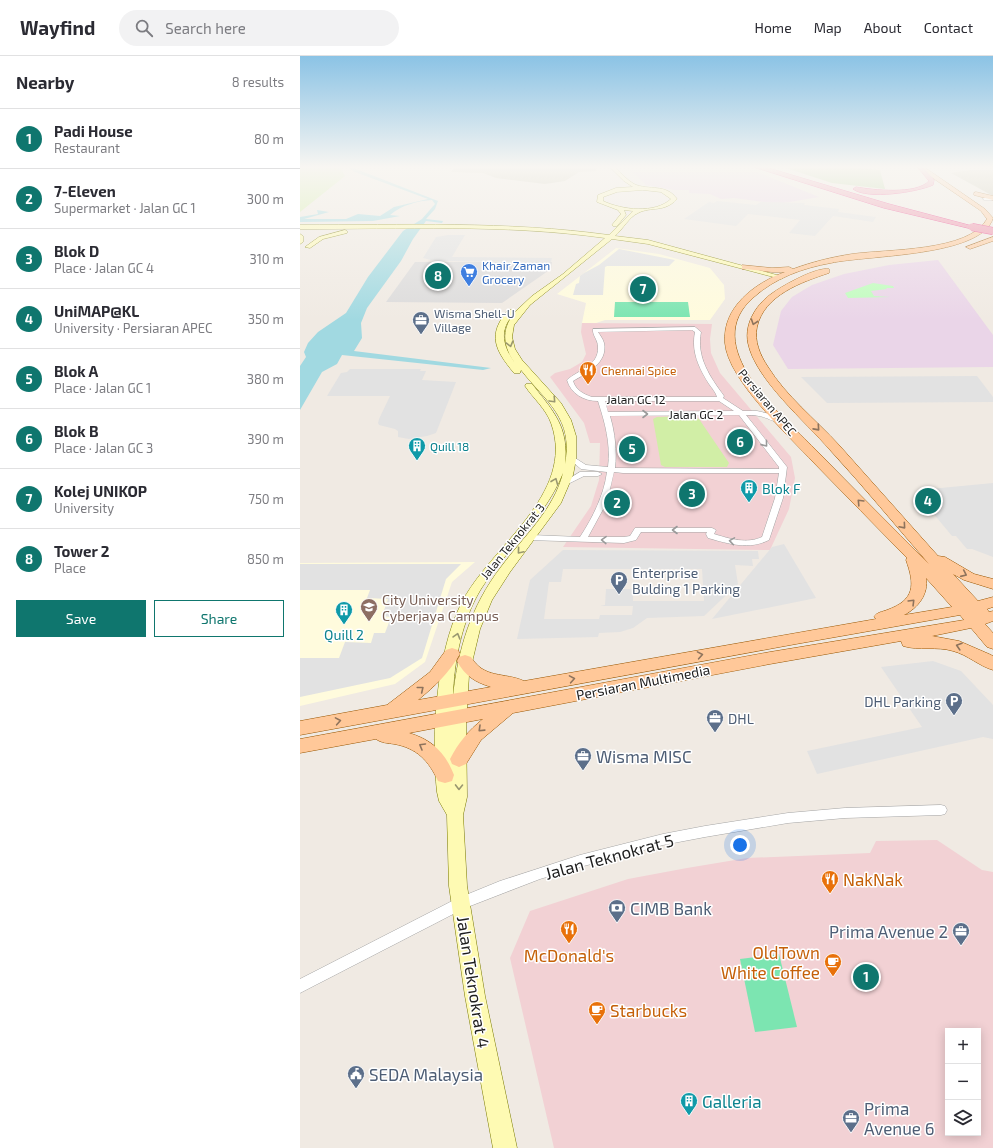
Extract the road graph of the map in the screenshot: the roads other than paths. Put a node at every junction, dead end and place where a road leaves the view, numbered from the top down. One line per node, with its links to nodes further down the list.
1 (621, 218): 15 (main road)
2 (630, 218): 8 (main road, Jalan Teknokrat 3)
3 (943, 218): 6 (highway)
4 (947, 218): 6 (highway)
5 (988, 218): 25 (main road, Persiaran APEC)
6 (973, 225): 7 (highway); 14 (highway, bridge)
7 (993, 226)
8 (622, 227): 15 (main road, Jalan Teknokrat 3); 18 (main road)
9 (300, 228): 13 (main road)
10 (400, 229): 11 (main road); 12 (main road); 13 (main road)
11 (441, 229): 15 (main road); 16 (main road)
12 (378, 230): 13 (main road); 21 (main road)
13 (318, 231): 20 (main road); 21 (main road)
14 (993, 231)
15 (608, 233): 16 (main road); 18 (main road); 22 (main road, Jalan Teknokrat 3); 23 (main road)
16 (580, 235): 22 (main road)
17 (300, 236): 20 (main road)
18 (632, 239): 26 (main road)
19 (993, 239): 25 (main road, Persiaran APEC)
20 (300, 243)
21 (308, 247): 24 (main road)
22 (595, 247): 23 (main road); 35 (main road, Jalan Teknokrat 3, one-way to 35); 47 (main road, Jalan Teknokrat 3, one-way to 22)
23 (659, 248): 26 (main road)
24 (302, 254)
25 (843, 262): 26 (main road); 27 (main road); 29 (main road, Persiaran APEC)
26 (744, 269): 27 (main road); 28 (main road)
27 (781, 278): 28 (main road, Persiaran APEC); 29 (main road)
28 (752, 294): 32 (main road, Persiaran APEC)
29 (768, 300): 41 (main road, Persiaran APEC, one-way to 41)
30 (601, 399): 31 (street, Jalan GC 12); 31 (street, Jalan GC 12); 34 (street)
31 (720, 399): 33 (street)
32 (761, 410): 33 (street, Jalan GC 2); 41 (main road, Persiaran APEC, one-way to 32)
33 (740, 413): 34 (street, Jalan GC 2, one-way to 33); 37 (street, one-way to 37)
34 (606, 414): 36 (street)
35 (572, 458): 36 (street); 38 (main road, Jalan Teknokrat 3)
36 (611, 471): 37 (street); 38 (street); 40 (street)
37 (783, 471): 40 (street, one-way to 40)
38 (566, 483): 39 (main road, Jalan Teknokrat 3)
39 (531, 538): 40 (street); 47 (main road, Jalan Teknokrat 3, one-way to 47)
40 (583, 539)
41 (913, 548): 42 (main road, one-way to 42); 44 (main road, Persiaran APEC); 45 (main road, one-way to 41)
42 (993, 584)
43 (993, 602): 44 (main road)
44 (981, 616): 45 (main road, Persiaran Multimedia); 46 (main road, Persiaran APEC); 48 (main road, Persiaran Multimedia)
45 (796, 638): 50 (main road, Persiaran Multimedia, one-way to 45)
46 (993, 643)
47 (459, 657): 50 (main road); 52 (main road, Jalan Teknokrat 3); 53 (main road, one-way to 47)
48 (770, 658): 49 (main road, one-way to 48); 51 (main road, Persiaran Multimedia)
49 (993, 664)
50 (534, 686): 52 (main road, Persiaran Multimedia)
51 (510, 707): 52 (main road, Persiaran Multimedia); 57 (main road, one-way to 57)
52 (452, 709): 53 (main road, Persiaran Multimedia); 55 (main road, Persiaran Multimedia); 57 (main road, Jalan Teknokrat 4); 58 (main road, Jalan Teknokrat 4)
53 (390, 712): 54 (main road, Persiaran Multimedia, one-way to 53)
54 (300, 728)
55 (364, 734): 56 (main road, Persiaran Multimedia); 58 (main road, one-way to 55)
56 (300, 746)
57 (459, 759): 60 (main road, Jalan Teknokrat 4, one-way to 60)
58 (445, 775): 60 (main road, Jalan Teknokrat 4)
59 (941, 810): 61 (street, Jalan Teknokrat 5)
60 (455, 815): 61 (main road, Jalan Teknokrat 4)
61 (461, 903): 62 (street, Jalan Teknokrat 5); 63 (main road, Jalan Teknokrat 4)
62 (300, 986)
63 (505, 1148)

